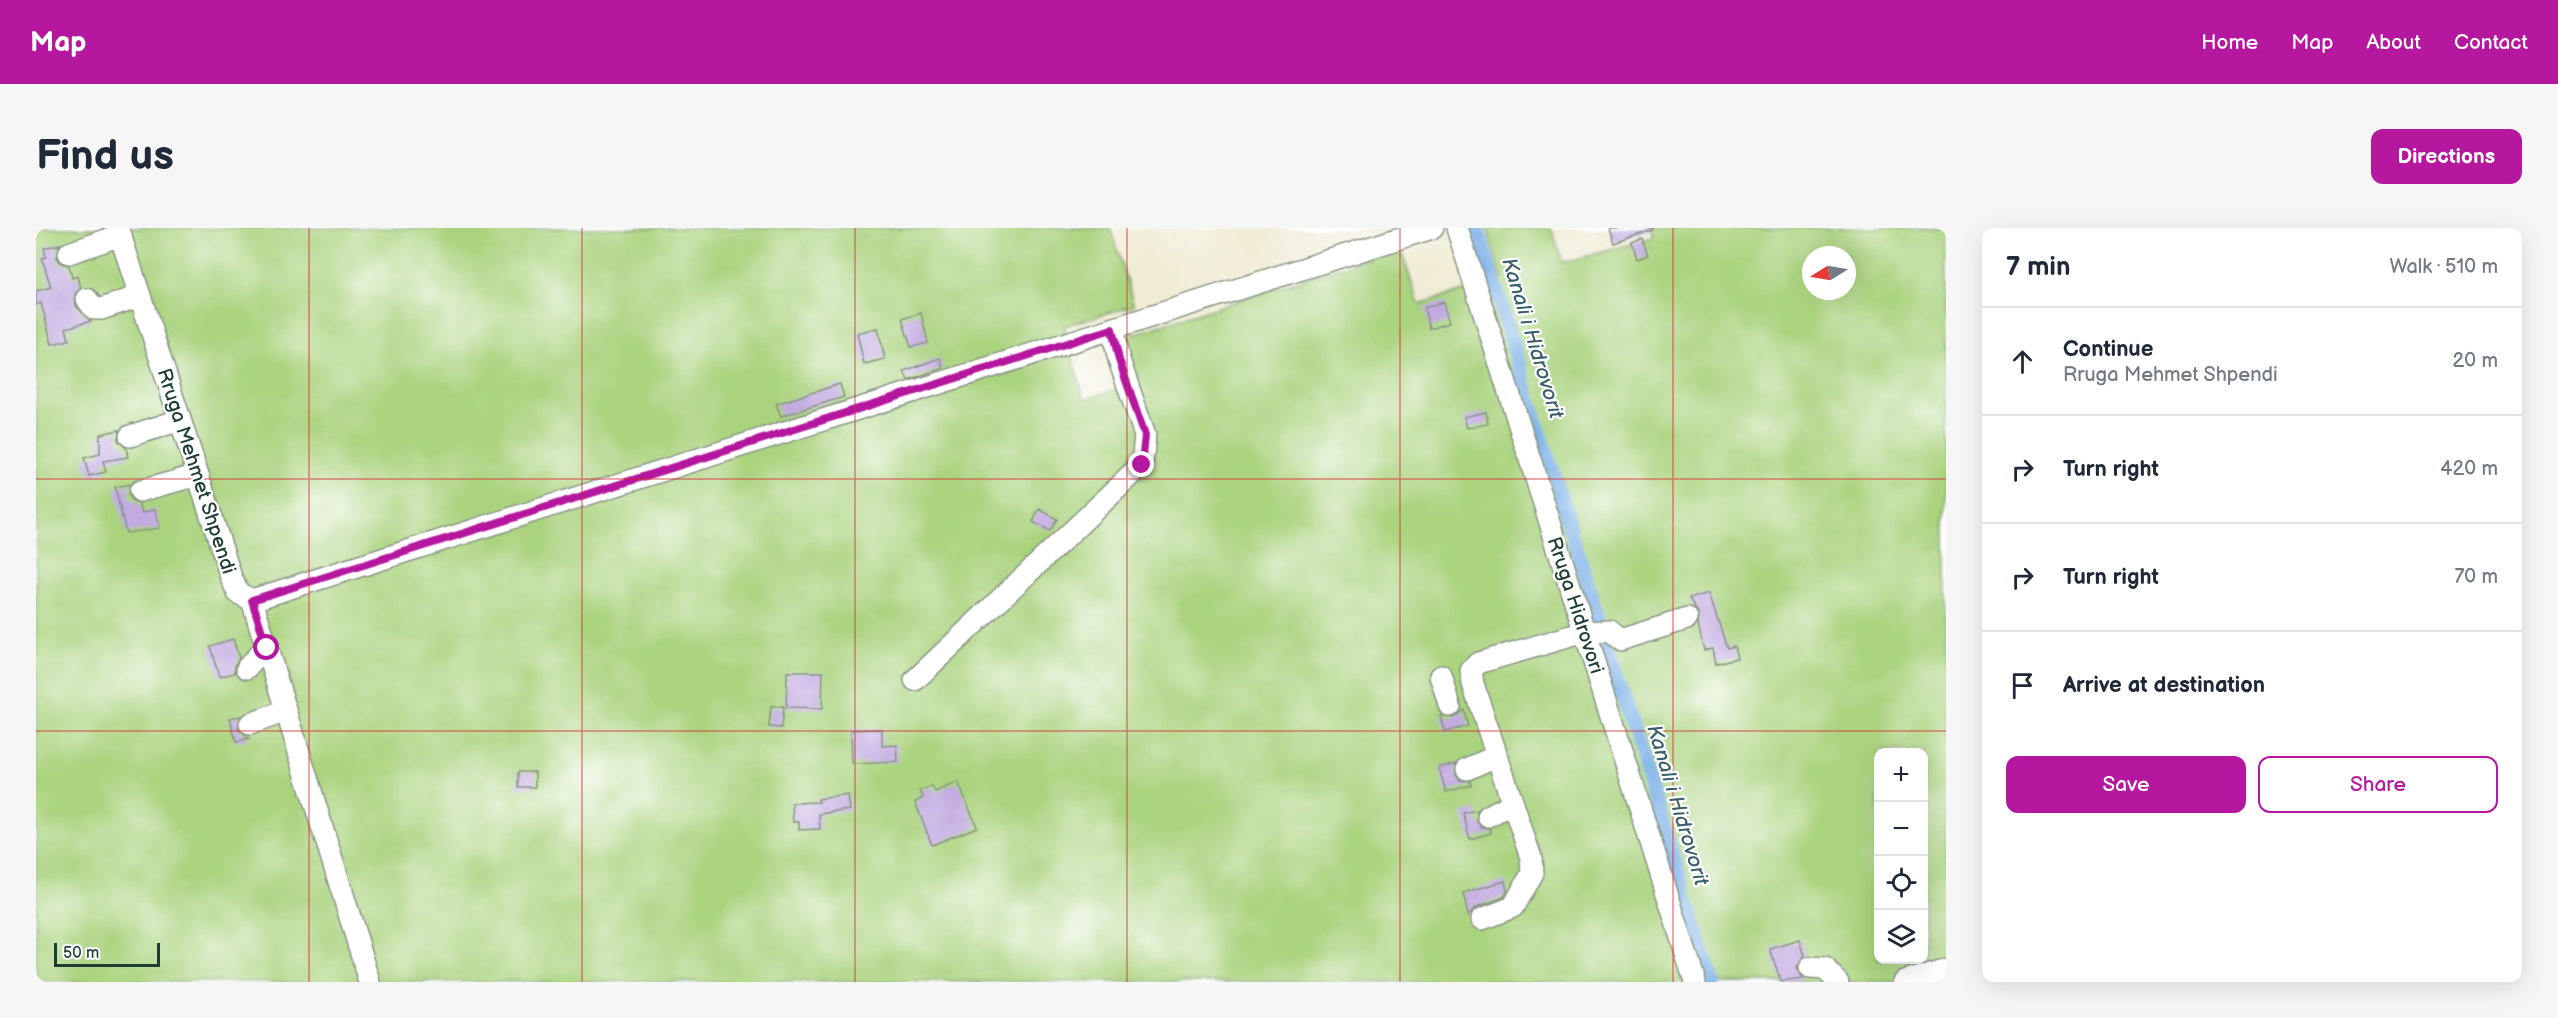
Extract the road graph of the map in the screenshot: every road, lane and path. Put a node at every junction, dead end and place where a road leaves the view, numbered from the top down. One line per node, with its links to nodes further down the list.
1 (1432, 228): 7 (street)
2 (1457, 228): 14 (street, Rruga Hidrovori)
3 (119, 231): 4 (street); 5 (street, Rruga Mehmet Shpendi)
4 (69, 253)
5 (140, 297): 6 (street); 8 (street, Rruga Mehmet Shpendi)
6 (87, 299)
7 (1112, 329): 12 (street); 18 (street)
8 (180, 420): 9 (street); 10 (street, Rruga Mehmet Shpendi)
9 (130, 436)
10 (198, 475): 11 (street); 12 (street, Rruga Mehmet Shpendi)
11 (140, 491)
12 (252, 600): 15 (street, Rruga Mehmet Shpendi)
13 (1687, 619): 14 (street)
14 (1585, 632): 22 (street); 30 (street, Rruga Hidrovori)
15 (267, 648): 16 (street); 20 (street, Rruga Mehmet Shpendi)
16 (247, 668)
17 (1441, 676): 19 (street)
18 (915, 680)
19 (1450, 706)
20 (286, 711): 21 (street); 29 (street, Rruga Mehmet Shpendi)
21 (250, 724)
22 (1496, 756): 23 (street); 24 (street)
23 (1467, 769)
24 (1511, 804): 25 (street); 26 (street)
25 (1488, 816)
26 (1482, 919)
27 (1810, 968): 31 (street)
28 (1946, 969): 32 (street)
29 (370, 982)
30 (1695, 982)
31 (1838, 982)
32 (1905, 982)

